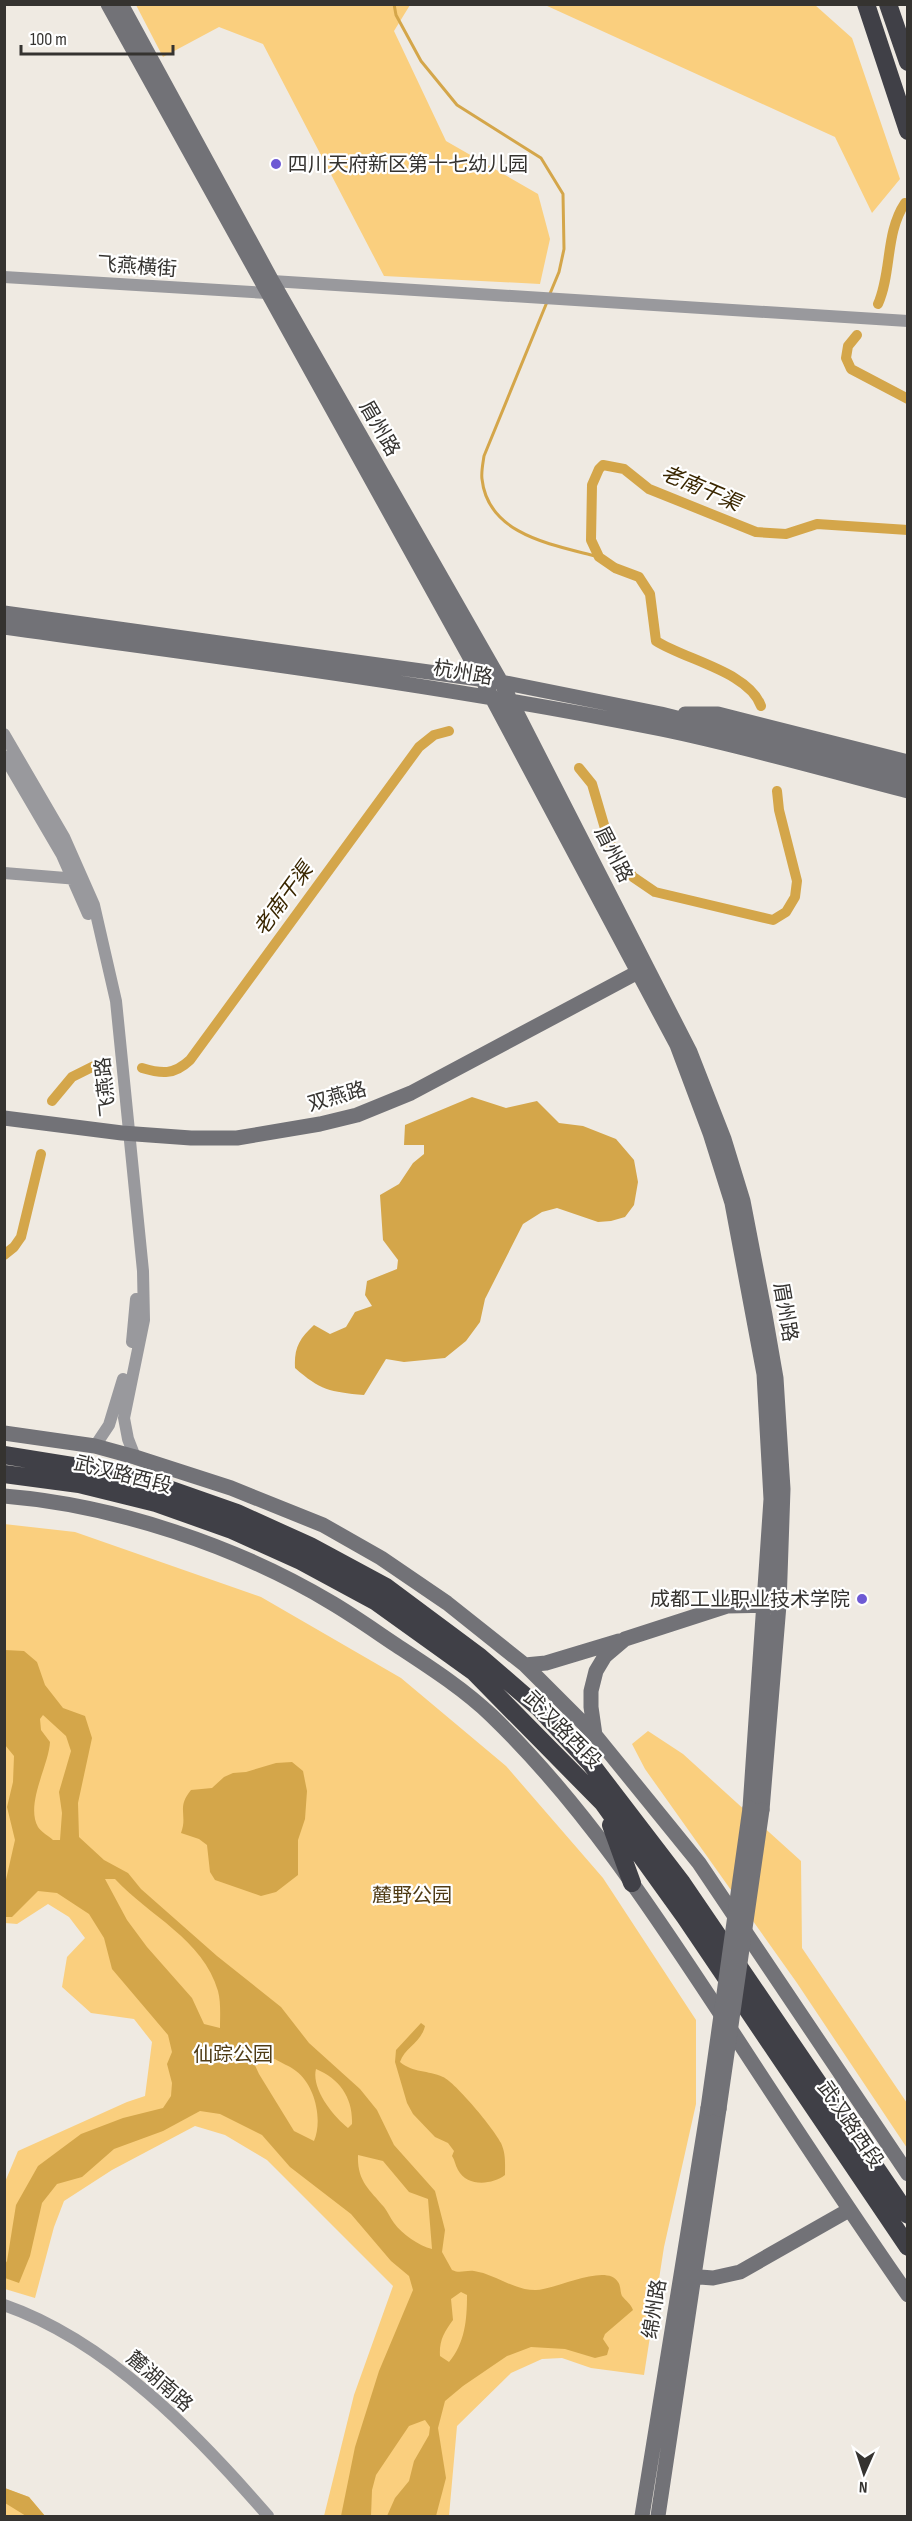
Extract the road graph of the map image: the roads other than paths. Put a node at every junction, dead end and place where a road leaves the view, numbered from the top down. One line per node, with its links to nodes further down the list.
1 (108, 4): 8 (main road)
2 (121, 4): 8 (main road, 眉州路)
3 (866, 4): 6 (highway)
4 (888, 4): 5 (highway)
5 (908, 62)
6 (908, 130)
7 (4, 277): 8 (street, 飞燕横街)
8 (270, 287): 9 (street, 飞燕横街); 12 (main road); 13 (main road, 眉州路)
9 (908, 321)
10 (4, 613): 12 (main road, 杭州路)
11 (4, 627): 14 (main road, 杭州路)
12 (482, 679): 13 (main road, 杭州路); 14 (main road)
13 (501, 682): 15 (main road, 眉州路); 16 (main road, 杭州路)
14 (491, 698): 15 (main road, 杭州路); 25 (main road)
15 (511, 702): 16 (main road, 杭州路); 25 (main road, 眉州路)
16 (662, 722): 19 (main road); 20 (main road, 杭州路); 21 (main road, 杭州路); 22 (main road)
17 (4, 734): 24 (street, 飞燕路)
18 (4, 756): 24 (street, 飞燕路)
19 (908, 762)
20 (908, 776)
21 (908, 791)
22 (908, 802)
23 (4, 873): 24 (street)
24 (78, 879): 27 (street, 飞燕路)
25 (644, 970): 27 (main road, 双燕路); 34 (main road); 35 (main road, 眉州路)
26 (4, 1118): 27 (main road, 双燕路)
27 (126, 1133): 29 (street, 飞燕路); 31 (street, 飞燕路)
28 (4, 1433): 29 (main road)
29 (95, 1446): 31 (main road)
30 (4, 1455): 44 (highway, 武汉路西段)
31 (135, 1457): 37 (main road)
32 (4, 1474): 39 (highway, 武汉路西段)
33 (4, 1496): 41 (main road)
34 (764, 1605): 35 (main road); 36 (main road); 40 (main road)
35 (779, 1605): 40 (main road, 眉州路)
36 (625, 1640): 37 (main road); 38 (main road)
37 (525, 1665): 38 (main road)
38 (595, 1735): 42 (main road)
39 (603, 1803): 41 (highway); 45 (highway, 武汉路西段)
40 (756, 1809): 46 (main road, 绵州路, bridge)
41 (632, 1883): 43 (main road)
42 (908, 2174)
43 (849, 2210): 46 (main road); 47 (main road)
44 (908, 2215)
45 (908, 2247)
46 (688, 2276): 50 (main road, 绵州路); 51 (main road, 绵州路)
47 (908, 2295)
48 (10, 2307): 49 (street, 麓湖南路)
49 (268, 2517)
50 (642, 2517)
51 (658, 2517)

